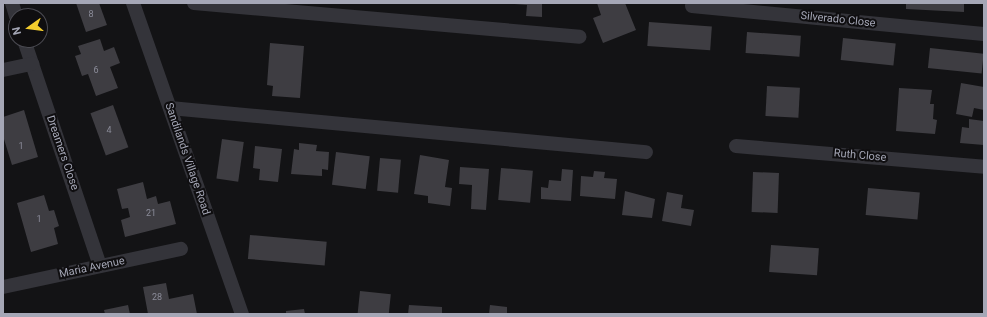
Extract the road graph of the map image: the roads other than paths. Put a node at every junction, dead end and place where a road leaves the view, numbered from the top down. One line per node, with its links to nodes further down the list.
1 (134, 3): 9 (street, Sandilands Village Road)
2 (194, 3): 5 (street)
3 (692, 6): 4 (street, Silverado Close)
4 (984, 34)
5 (580, 37)
6 (27, 48): 7 (street, Dreamers Close)
7 (32, 64): 8 (street); 14 (street, Dreamers Close)
8 (3, 70)
9 (170, 108): 11 (street); 16 (street, Sandilands Village Road)
10 (736, 146): 12 (street, Ruth Close)
11 (646, 152)
12 (984, 166)
13 (181, 249): 14 (street, Maria Avenue)
14 (100, 266): 15 (street, Maria Avenue)
15 (3, 287)
16 (242, 314)

